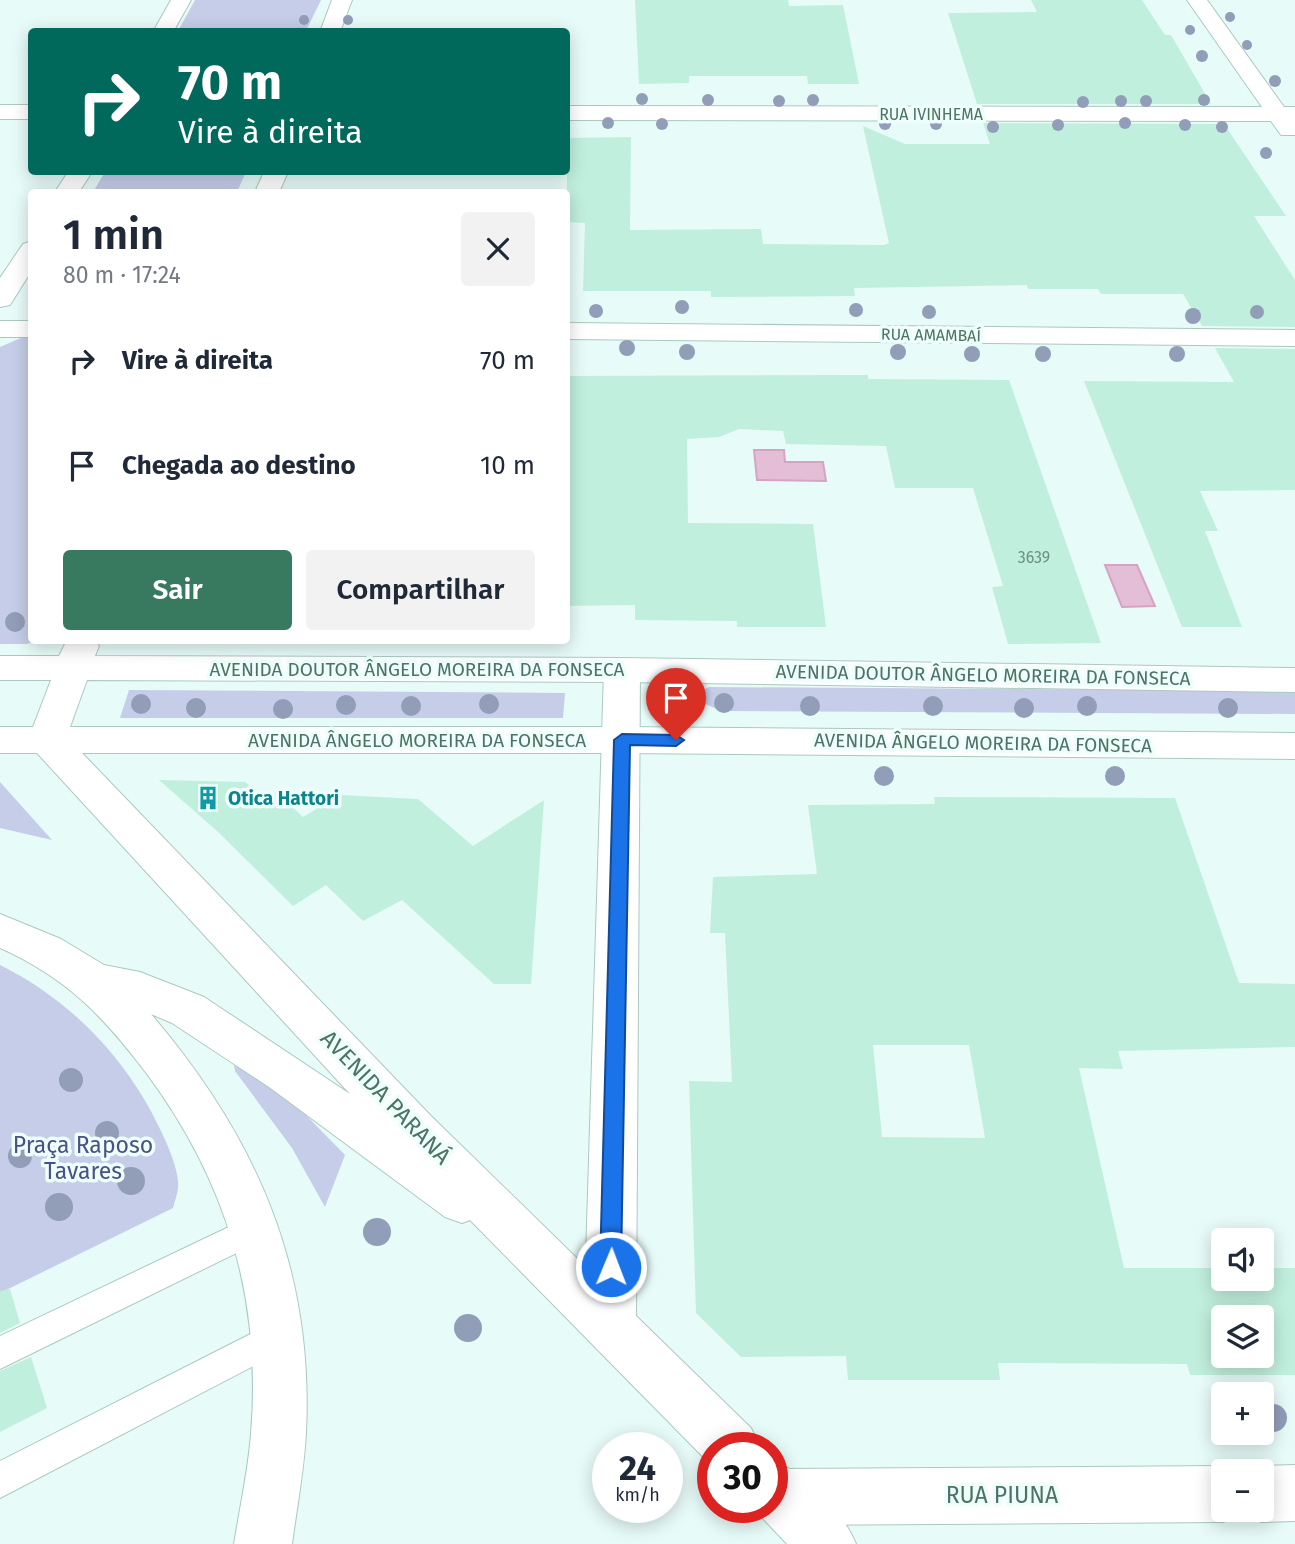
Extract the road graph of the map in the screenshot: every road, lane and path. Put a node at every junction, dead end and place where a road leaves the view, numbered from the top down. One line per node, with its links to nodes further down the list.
1 (181, 0): 4 (street)
2 (342, 0): 5 (street)
3 (1197, 0): 9 (street)
4 (165, 28)
5 (332, 28)
6 (0, 112): 7 (street)
7 (28, 112)
8 (570, 113): 9 (street, RUA IVINHEMA)
9 (1286, 114): 10 (street)
10 (1295, 139)
11 (28, 255): 12 (street)
12 (0, 299)
13 (28, 329): 14 (street)
14 (0, 330)
15 (570, 331): 16 (street, RUA AMAMBAÍ)
16 (1295, 338)
17 (77, 654): 18 (street, AVENIDA DOUTOR ÂNGELO MOREIRA DA FONSECA); 19 (street, AVENIDA DOUTOR ÂNGELO MOREIRA DA FONSECA); 22 (street)
18 (0, 668)
19 (622, 670): 20 (street, AVENIDA DOUTOR ÂNGELO MOREIRA DA FONSECA); 23 (street)
20 (1295, 680)
21 (0, 740): 22 (street, AVENIDA ÂNGELO MOREIRA DA FONSECA)
22 (47, 740): 23 (street, AVENIDA ÂNGELO MOREIRA DA FONSECA); 28 (street, AVENIDA PARANÁ)
23 (622, 740): 24 (street, AVENIDA ÂNGELO MOREIRA DA FONSECA); 29 (street)
24 (1295, 746)
25 (0, 930): 26 (street)
26 (91, 980): 27 (street); 28 (street)
27 (254, 1229): 30 (street); 31 (lane)
28 (540, 1258): 29 (street, AVENIDA PARANÁ)
29 (610, 1322): 32 (street, AVENIDA PARANÁ)
30 (276, 1337): 33 (lane); 39 (street)
31 (0, 1353)
32 (717, 1432)
33 (0, 1480)
34 (788, 1492): 37 (street, RUA PIUNA)
35 (1274, 1493): 36 (street)
36 (1295, 1493)
37 (1211, 1494)
38 (788, 1504): 40 (street)
39 (263, 1544)
40 (827, 1544)

